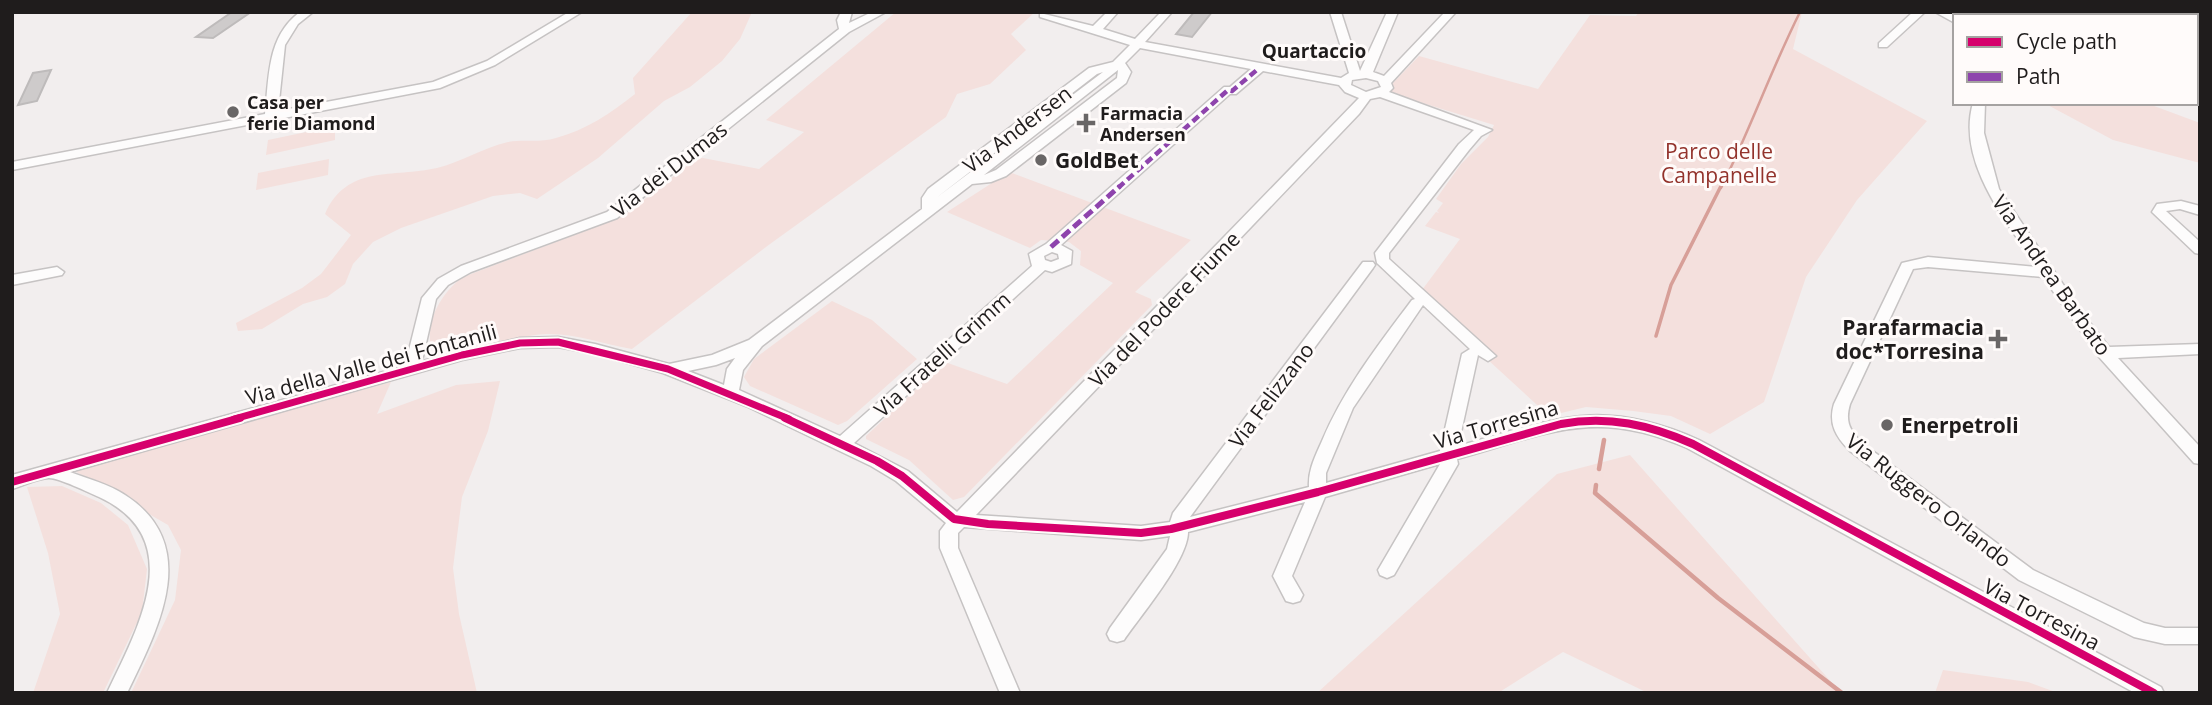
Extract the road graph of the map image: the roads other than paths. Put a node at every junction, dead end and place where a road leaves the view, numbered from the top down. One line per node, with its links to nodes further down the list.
1 (308, 12): 21 (street)
2 (577, 12): 21 (street)
3 (847, 12): 12 (street)
4 (881, 12): 12 (street, Via dei Dumas)
5 (1113, 12): 13 (street)
6 (1167, 12): 14 (street, Via Andersen)
7 (1335, 12): 18 (street)
8 (1393, 12): 18 (street)
9 (1451, 12): 19 (street, Via del Podere Fiume)
10 (1920, 12): 15 (street)
11 (1044, 15): 13 (street)
12 (845, 30): 37 (street, Via dei Dumas)
13 (1095, 31): 14 (street)
14 (1139, 44): 16 (street, Via Andersen); 18 (street)
15 (1884, 45)
16 (1120, 64): 23 (street, Via Andersen); 23 (street, Via Andersen)
17 (1258, 69): 39 (street, Via Fratelli Grimm)
18 (1355, 77): 19 (street); 19 (street)
19 (1378, 90): 35 (street); 47 (street, Via del Podere Fiume)
20 (1979, 105): 28 (street, Via Andrea Barbato)
21 (271, 116): 22 (street)
22 (12, 166)
23 (929, 210): 31 (street, Via Andersen)
24 (2200, 211): 25 (street)
25 (2200, 250)
26 (1368, 265): 48 (street, Via Felizzano)
27 (57, 272): 29 (street)
28 (2047, 273): 33 (street, Via Andrea Barbato); 52 (street, Via Ruggero Orlando)
29 (12, 280)
30 (1418, 303): 46 (street)
31 (756, 342): 36 (street, Via Andersen); 38 (street, Via Andersen)
32 (2200, 348): 33 (street)
33 (2105, 353): 41 (street, Via Andrea Barbato)
34 (1470, 354): 40 (street, Via Torresina)
35 (1488, 356)
36 (668, 369): 37 (street, Via della Valle dei Fontanili); 38 (street, Via della Valle dei Fontanili)
37 (412, 370): 42 (street, Via della Valle dei Fontanili)
38 (730, 394): 39 (street, Via della Valle dei Fontanili)
39 (842, 443): 47 (street, Via della Valle dei Fontanili)
40 (1448, 455): 46 (street, Via Torresina); 49 (street, Via Torresina); 55 (street, Via Torresina)
41 (2200, 457)
42 (94, 460): 43 (street, Via della Valle dei Fontanili); 45 (street)
43 (51, 471): 44 (street, Via della Valle dei Fontanili); 45 (street)
44 (12, 482)
45 (84, 483): 53 (street)
46 (1318, 492): 48 (street, Via Torresina); 50 (street)
47 (958, 520): 48 (street, Via Torresina); 54 (street)
48 (1178, 528): 51 (street, Via Felizzano)
49 (1387, 570)
50 (1293, 595)
51 (1117, 634)
52 (2200, 636)
53 (117, 693)
54 (1010, 693)
55 (2154, 693)

